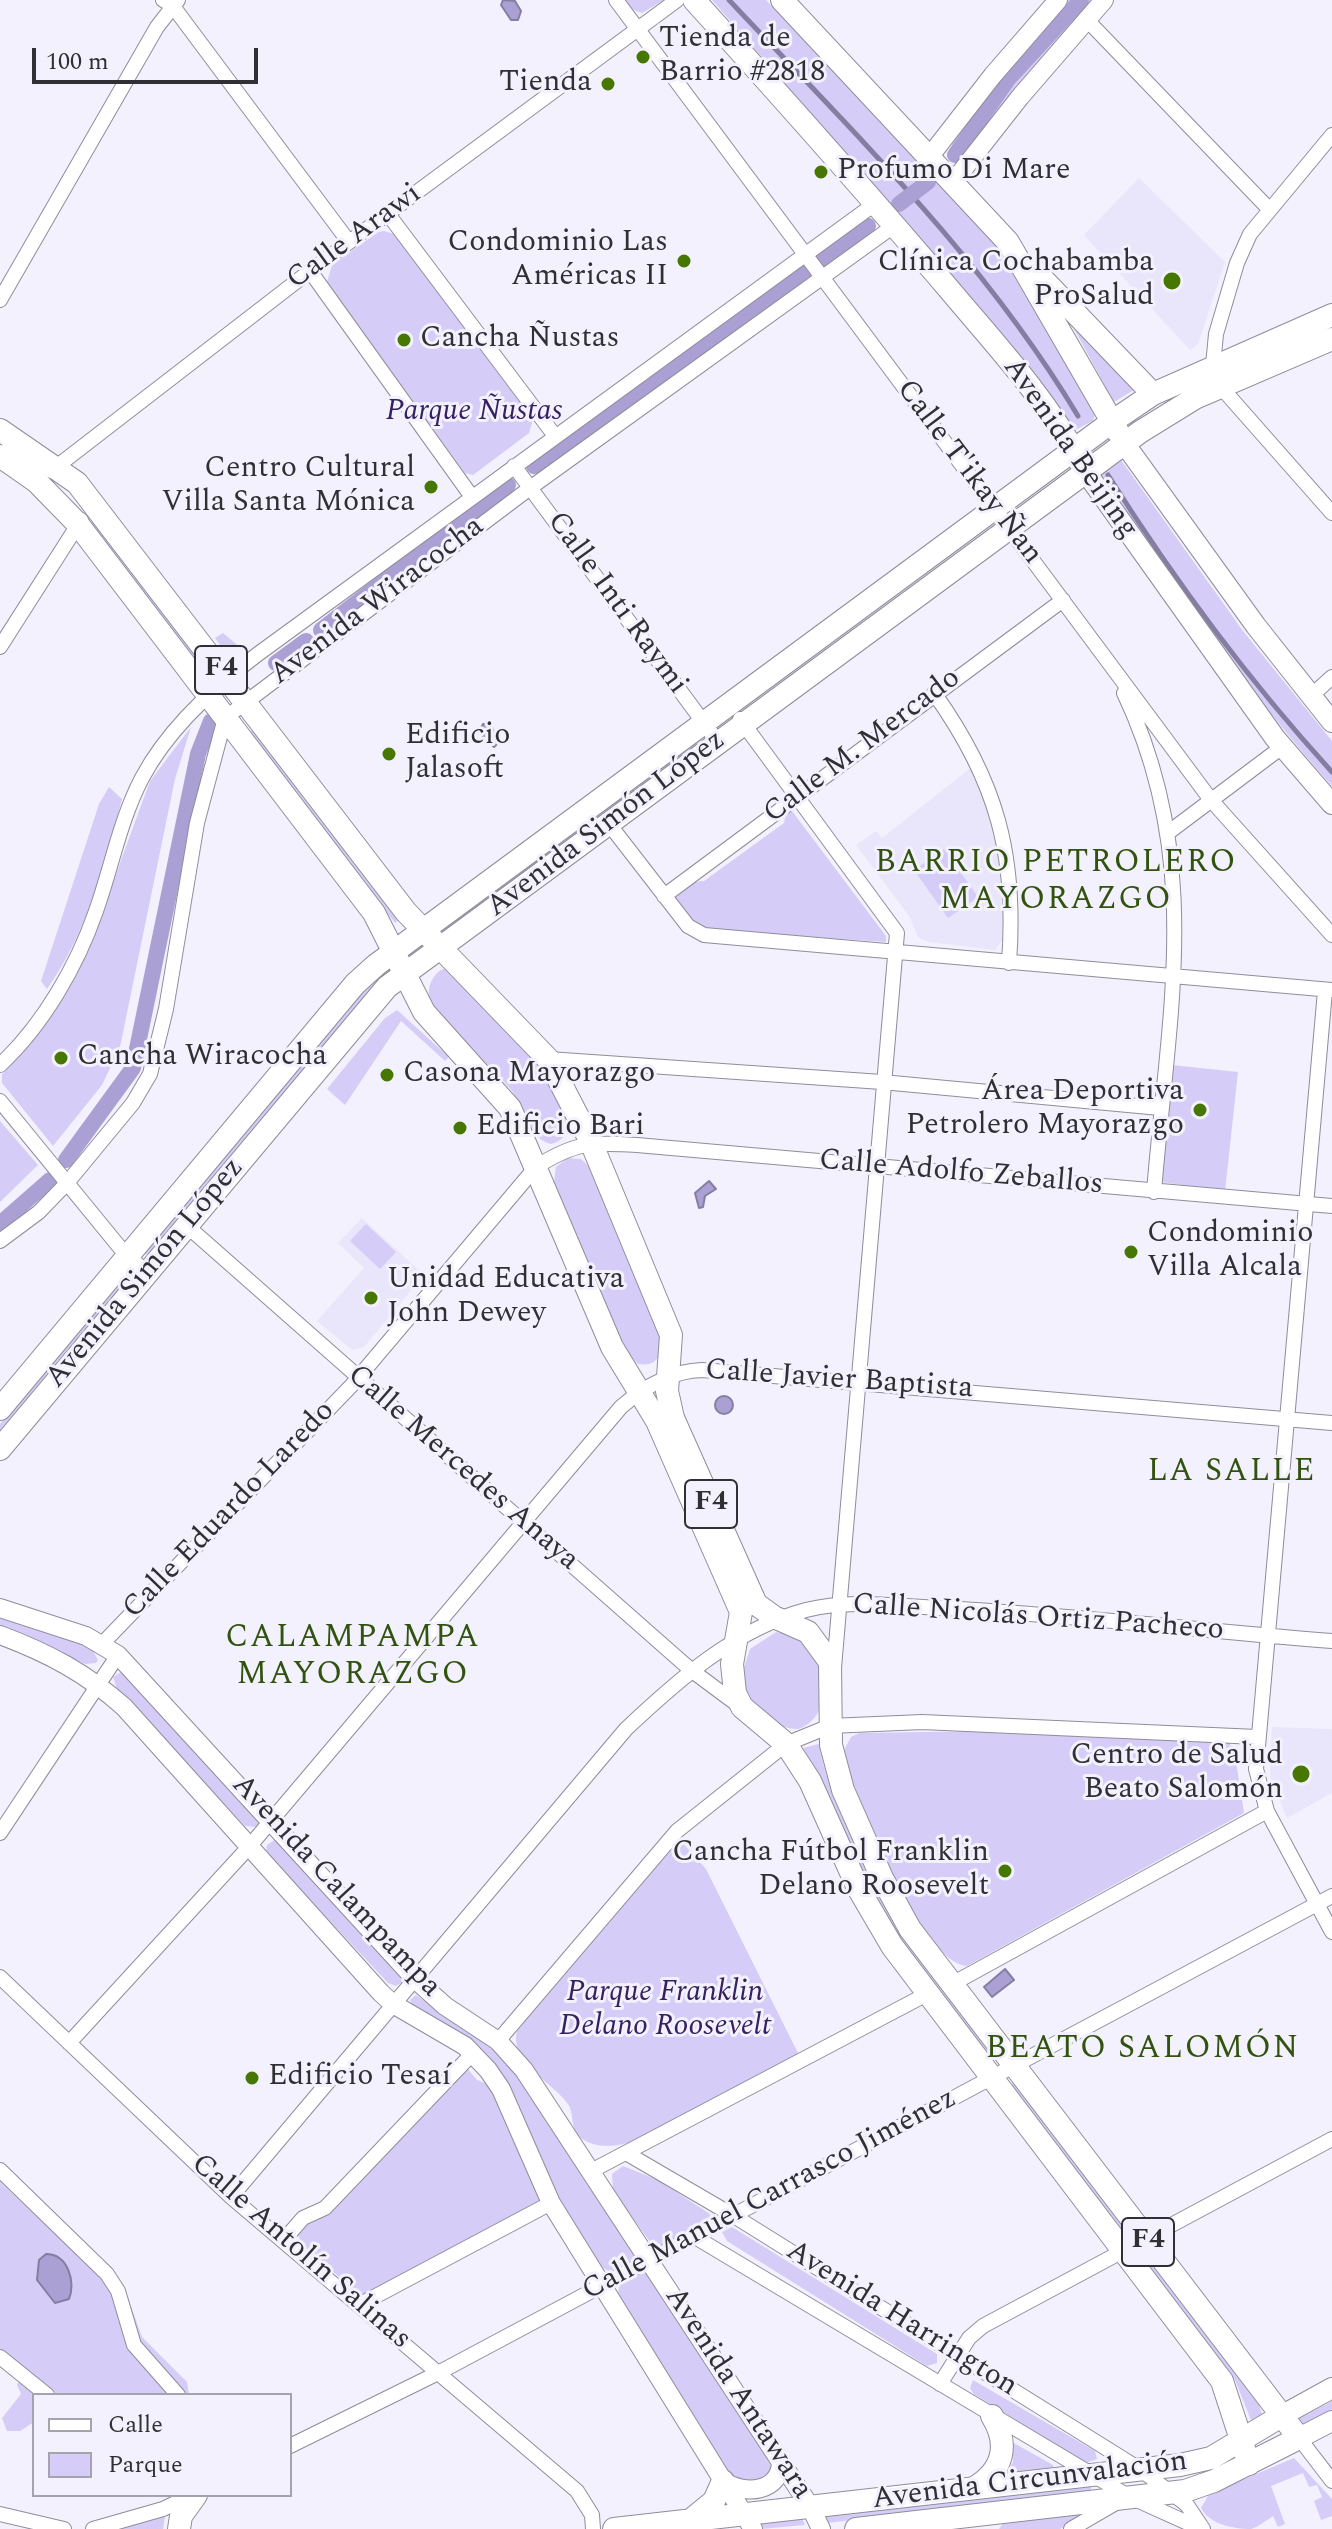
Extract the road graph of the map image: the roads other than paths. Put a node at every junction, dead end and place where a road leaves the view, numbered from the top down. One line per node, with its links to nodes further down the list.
1 (616, 0): 9 (street, Calle T'ikay Ñan)
2 (677, 0): 9 (street, Calle Arawi)
3 (694, 0): 13 (main road, Avenida Beijing)
4 (782, 0): 11 (main road, Avenida Beijing)
5 (1058, 0): 11 (street)
6 (1104, 0): 8 (street)
7 (171, 2): 17 (street); 22 (street)
8 (1087, 20): 12 (street); 14 (street)
9 (638, 30): 15 (street, Calle Arawi); 19 (street, Calle T'ikay Ñan)
10 (1332, 135): 14 (street)
11 (930, 156): 12 (main road, Avenida Beijing)
12 (954, 181): 18 (main road, Avenida Beijing)
13 (876, 203): 16 (main road, Avenida Beijing); 19 (street, Avenida Wiracocha)
14 (1269, 209): 25 (street)
15 (388, 214): 17 (street, Calle Arawi); 29 (street)
16 (895, 225): 21 (street, Avenida Wiracocha); 31 (main road, Avenida Beijing)
17 (349, 242): 20 (street, Calle Arawi)
18 (1008, 242): 26 (main road); 27 (main road, Avenida Beijing)
19 (806, 256): 21 (street, Calle T'ikay Ñan); 29 (street, Avenida Wiracocha)
20 (310, 271): 34 (street, Calle Arawi); 38 (street)
21 (822, 276): 37 (street, Avenida Wiracocha); 40 (street, Calle T'ikay Ñan)
22 (0, 300)
23 (1332, 315): 25 (main road, Avenida Simón López)
24 (1332, 339): 25 (main road, Avenida Simón López)
25 (1217, 376): 26 (main road, Avenida Simón López); 30 (main road, Avenida Simón López); 41 (street)
26 (1153, 394): 27 (main road, Avenida Simón López)
27 (1108, 424): 30 (main road, Avenida Beijing); 31 (main road, Avenida Simón López)
28 (0, 430): 34 (main road, F4)
29 (555, 436): 33 (street, Avenida Wiracocha)
30 (1121, 445): 35 (main road, Avenida Simón López); 51 (main road, Avenida Beijing)
31 (1077, 447): 35 (main road, Avenida Beijing); 40 (main road, Avenida Simón López)
32 (0, 456): 36 (main road, F4)
33 (514, 466): 37 (street, Calle Inti Raymi); 38 (street, Avenida Wiracocha)
34 (57, 467): 36 (street, Calle Arawi); 39 (main road, F4)
35 (1089, 468): 43 (main road, Avenida Simón López); 59 (main road, Avenida Beijing)
36 (37, 482): 42 (main road, F4)
37 (530, 488): 52 (street, Avenida Wiracocha); 55 (street, Calle Inti Raymi)
38 (472, 497): 48 (street, Avenida Wiracocha)
39 (97, 507): 42 (street); 48 (main road, F4)
40 (992, 507): 43 (street, Calle T'ikay Ñan); 53 (main road, Avenida Simón López)
41 (1332, 513)
42 (77, 523): 45 (street); 50 (main road, F4)
43 (1010, 527): 44 (street, Calle T'ikay Ñan); 57 (main road, Avenida Simón López)
44 (1063, 600): 46 (street, Calle T'ikay Ñan); 49 (street, Calle M. Mercado)
45 (0, 647)
46 (1110, 663): 61 (street, Calle T'ikay Ñan); 64 (street)
47 (1332, 677): 51 (street)
48 (226, 678): 50 (street, Avenida Wiracocha); 52 (main road, F4)
49 (934, 693): 60 (street, Calle M. Mercado); 71 (street)
50 (207, 696): 54 (main road, F4); 76 (street, Avenida Wiracocha)
51 (1310, 697): 56 (main road, Avenida Beijing)
52 (245, 701): 54 (street, Avenida Wiracocha); 66 (main road, F4)
53 (729, 702): 55 (main road, Avenida Simón López); 57 (street)
54 (225, 718): 69 (main road, F4); 83 (street)
55 (703, 722): 58 (street, Calle Inti Raymi); 66 (main road, Avenida Simón López)
56 (1332, 722)
57 (743, 723): 58 (main road, Avenida Simón López); 60 (street)
58 (718, 742): 63 (main road, Avenida Simón López)
59 (1282, 747): 61 (street); 62 (main road, Avenida Beijing)
60 (797, 796): 65 (street, Calle M. Mercado); 70 (street)
61 (1211, 800): 64 (street); 67 (street, Calle T'ikay Ñan)
62 (1332, 804)
63 (609, 824): 65 (street); 68 (main road, Avenida Simón López)
64 (1169, 832): 73 (street)
65 (664, 896): 70 (street)
66 (423, 929): 68 (main road, F4); 69 (main road, Avenida Simón López)
67 (1332, 935)
68 (441, 948): 72 (main road, Avenida Simón López); 75 (main road, F4)
69 (395, 950): 72 (main road, F4); 89 (main road, Avenida Simón López)
70 (894, 953): 71 (street); 77 (street)
71 (1009, 963): 73 (street)
72 (405, 974): 82 (main road, F4); 87 (main road, Avenida Simón López)
73 (1173, 975): 74 (street); 79 (street)
74 (1328, 991): 85 (street)
75 (548, 1059): 77 (street); 80 (main road, F4)
76 (0, 1065)
77 (882, 1082): 79 (street); 81 (street)
78 (0, 1101): 83 (street)
79 (1160, 1108): 84 (street)
80 (591, 1142): 81 (street, Calle Adolfo Zeballos); 82 (street, Calle Eduardo Laredo); 91 (main road, F4)
81 (876, 1165): 84 (street, Calle Adolfo Zeballos); 93 (street)
82 (536, 1167): 92 (street, Calle Eduardo Laredo); 94 (main road, F4)
83 (67, 1183): 88 (street); 89 (street)
84 (1154, 1192): 85 (street, Calle Adolfo Zeballos)
85 (1304, 1203): 86 (street, Calle Adolfo Zeballos); 96 (street)
86 (1332, 1206)
87 (187, 1226): 90 (main road, Avenida Simón López); 92 (street, Calle Mercedes Anaya)
88 (0, 1241)
89 (126, 1255): 90 (street); 95 (main road, Avenida Simón López)
90 (147, 1272): 98 (main road, Avenida Simón López)
91 (668, 1376): 93 (street, Calle Javier Baptista); 94 (street, Calle Javier Baptista); 102 (main road, F4)
92 (357, 1379): 99 (street, Calle Mercedes Anaya); 107 (street, Calle Eduardo Laredo)
93 (858, 1381): 96 (street, Calle Javier Baptista); 100 (street)
94 (638, 1392): 99 (street, Calle Javier Baptista); 105 (main road, F4)
95 (0, 1409)
96 (1287, 1419): 97 (street, Calle Javier Baptista); 104 (street)
97 (1332, 1423)
98 (0, 1449)
99 (523, 1522): 109 (street, Calle Mercedes Anaya); 117 (street, Calle Javier Baptista)
100 (839, 1604): 102 (street, Calle Nicolás Ortiz Pacheco); 104 (street, Calle Nicolás Ortiz Pacheco); 110 (street)
101 (0, 1608): 107 (street, Avenida Calampampa)
102 (779, 1619): 105 (street, Calle Nicolás Ortiz Pacheco); 110 (main road, F4)
103 (0, 1635): 111 (street, Avenida Calampampa)
104 (1266, 1636): 106 (street, Calle Nicolás Ortiz Pacheco); 114 (street)
105 (737, 1641): 109 (street, Calle Nicolás Ortiz Pacheco); 112 (main road, F4)
106 (1332, 1641)
107 (102, 1644): 108 (street, Avenida Calampampa)
108 (118, 1655): 111 (street, Calle Eduardo Laredo); 117 (street, Avenida Calampampa)
109 (691, 1670): 112 (street, Calle Mercedes Anaya); 124 (street, Calle Nicolás Ortiz Pacheco)
110 (833, 1676): 113 (main road, F4)
111 (98, 1683): 118 (street, Calle Eduardo Laredo); 119 (street, Avenida Calampampa)
112 (742, 1707): 115 (main road, F4)
113 (830, 1726): 114 (street); 115 (street); 125 (main road, F4)
114 (1257, 1737): 116 (street)
115 (786, 1744): 126 (main road, F4); 128 (street)
116 (1267, 1811): 121 (street); 125 (street)
117 (271, 1820): 119 (street, Calle Javier Baptista); 124 (street, Avenida Calampampa)
118 (0, 1833)
119 (248, 1848): 127 (street, Avenida Calampampa); 129 (street, Calle Javier Baptista)
120 (1332, 1896): 121 (street, Calle Manuel Carrasco Jiménez)
121 (1317, 1904): 122 (street); 131 (street, Calle Manuel Carrasco Jiménez)
122 (1332, 1932)
123 (0, 1977): 129 (street, Calle Antolín Salinas)
124 (415, 1979): 127 (street, Calle Nicolás Ortiz Pacheco); 128 (street, Avenida Calampampa)
125 (952, 1984): 131 (main road, F4)
126 (927, 1994): 132 (main road, F4); 134 (street)
127 (393, 2004): 130 (street, Avenida Calampampa); 137 (street, Calle Nicolás Ortiz Pacheco)
128 (498, 2041): 136 (street, Avenida Calampampa)
129 (69, 2043): 137 (street, Calle Antolín Salinas)
130 (473, 2053): 138 (street, Avenida Calampampa); 142 (street)
131 (1014, 2068): 132 (street, Calle Manuel Carrasco Jiménez); 141 (main road, F4)
132 (991, 2080): 139 (street, Calle Manuel Carrasco Jiménez); 143 (main road, F4)
133 (1332, 2139): 141 (street)
134 (626, 2153): 136 (street); 139 (street, Avenida Harrington)
135 (0, 2170): 153 (street)
136 (593, 2170): 144 (street, Avenida Calampampa)
137 (231, 2197): 142 (street, Calle Antolín Salinas)
138 (551, 2203): 145 (street, Avenida Calampampa); 146 (street)
139 (734, 2216): 140 (street, Calle Manuel Carrasco Jiménez); 147 (street, Avenida Harrington)
140 (695, 2237): 144 (street, Calle Manuel Carrasco Jiménez); 150 (street, Avenida Harrington)
141 (1145, 2238): 143 (street); 154 (main road, F4)
142 (283, 2241): 146 (street, Calle Antolín Salinas)
143 (1122, 2250): 147 (street); 158 (main road, F4)
144 (651, 2260): 145 (street, Calle Manuel Carrasco Jiménez); 160 (street, Avenida Antawara)
145 (604, 2285): 149 (street, Calle Manuel Carrasco Jiménez); 164 (street, Avenida Antawara)
146 (359, 2305): 149 (street, Calle Antolín Salinas)
147 (958, 2355): 150 (street); 162 (street, Avenida Harrington)
148 (0, 2357): 152 (street)
149 (438, 2373): 159 (street, Calle Manuel Carrasco Jiménez); 179 (street, Calle Antolín Salinas)
150 (940, 2384): 155 (street, Avenida Harrington)
151 (1332, 2388): 154 (main road, Avenida Circunvalación)
152 (45, 2393)
153 (176, 2393)
154 (1283, 2415): 157 (main road, F4); 158 (main road, Avenida Circunvalación)
155 (992, 2416): 163 (street, Avenida Harrington); 166 (main road)
156 (1332, 2421): 157 (main road, Avenida Circunvalación)
157 (1299, 2438): 161 (main road, Avenida Circunvalación); 165 (street)
158 (1243, 2439): 161 (main road); 162 (main road, Avenida Circunvalación)
159 (292, 2445)
160 (781, 2461): 164 (street); 171 (street, Avenida Antawara)
161 (1249, 2464): 167 (main road, Avenida Circunvalación)
162 (1141, 2470): 163 (main road, Avenida Circunvalación); 167 (street, Avenida Harrington)
163 (1095, 2475): 166 (main road, Avenida Circunvalación); 168 (street, Avenida Harrington)
164 (723, 2481): 173 (main road); 174 (street, Avenida Antawara)
165 (1332, 2481)
166 (971, 2490): 171 (main road, Avenida Circunvalación)
167 (1171, 2493): 168 (main road, Avenida Circunvalación); 184 (street, Avenida Harrington)
168 (1128, 2496): 175 (main road, Avenida Circunvalación); 183 (street); 184 (street, Avenida Harrington)
169 (190, 2497): 177 (street)
170 (193, 2497): 178 (main road)
171 (811, 2508): 174 (main road, Avenida Circunvalación); 181 (street, Avenida Antawara)
172 (0, 2514): 176 (street)
173 (692, 2519): 174 (main road, Avenida Circunvalación); 180 (main road, Avenida Circunvalación)
174 (747, 2520)
175 (975, 2524): 182 (main road, Avenida Circunvalación)
176 (64, 2529)
177 (93, 2529)
178 (179, 2529)
179 (593, 2529)
180 (614, 2529)
181 (821, 2529)
182 (856, 2529)
183 (1071, 2529)
184 (1202, 2529)

